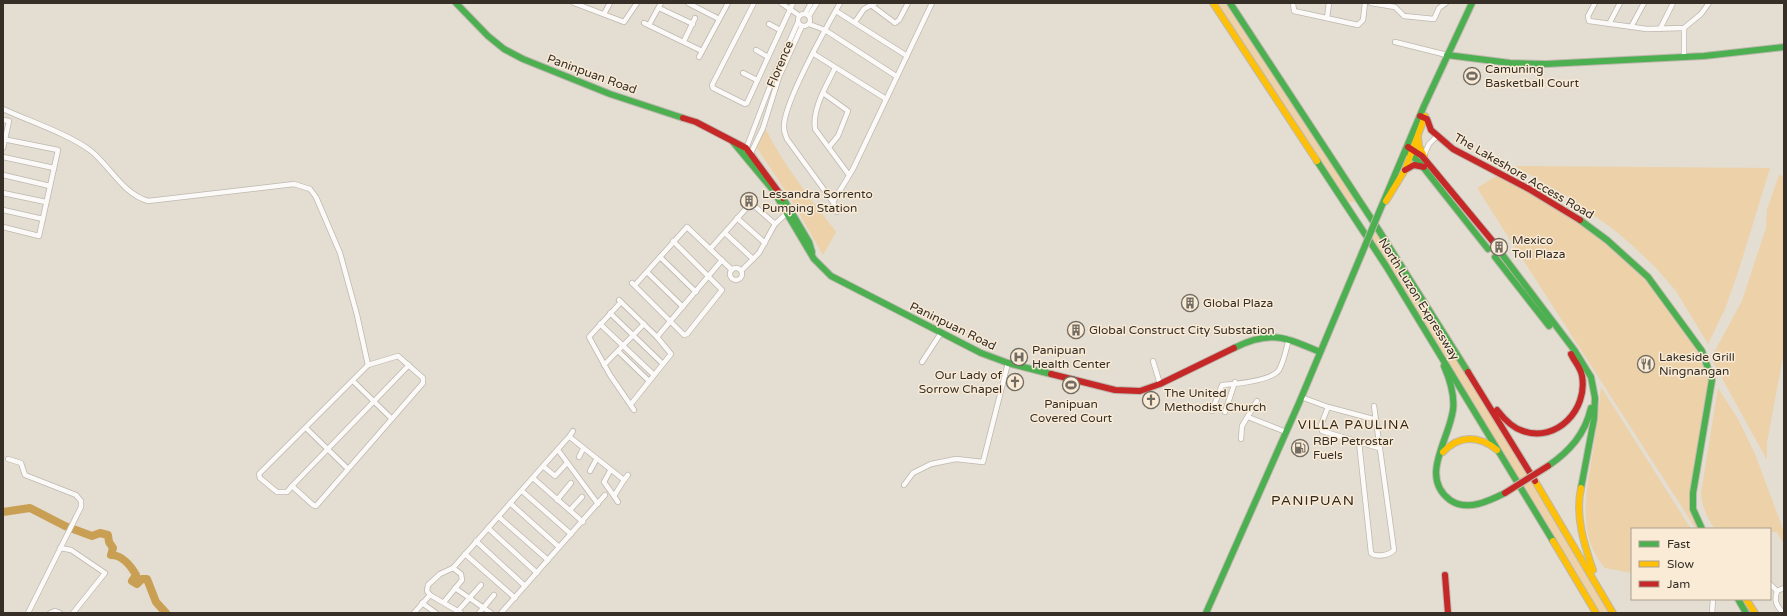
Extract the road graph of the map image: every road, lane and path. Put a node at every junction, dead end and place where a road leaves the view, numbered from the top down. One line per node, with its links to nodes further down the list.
1 (456, 3): 79 (main road, Paninpuan Road)
2 (574, 3): 30 (street)
3 (610, 3): 34 (street)
4 (637, 3): 34 (street)
5 (661, 3): 31 (street)
6 (688, 3): 38 (street)
7 (728, 3): 38 (street)
8 (754, 3): 64 (street)
9 (781, 3): 32 (street)
10 (793, 3): 32 (street)
11 (811, 3): 35 (street)
12 (817, 3): 35 (street)
13 (840, 3): 33 (street)
14 (932, 3): 57 (street)
15 (1213, 3): 127 (main road, North Luzon Expressway)
16 (1230, 3): 145 (main road, North Luzon Expressway)
17 (1293, 3): 37 (street)
18 (1329, 3): 37 (street)
19 (1365, 3): 37 (street)
20 (1371, 3): 21 (street)
21 (1446, 3)
22 (1472, 3): 56 (main road)
23 (1595, 3): 44 (street)
24 (1620, 3): 44 (street)
25 (1644, 3): 45 (street)
26 (1673, 3): 46 (street)
27 (1709, 3): 47 (street)
28 (873, 4): 29 (street); 39 (street)
29 (906, 4)
30 (584, 5): 34 (street)
31 (659, 8): 40 (street); 50 (street)
32 (790, 8): 35 (street); 48 (street)
33 (836, 10): 39 (street); 49 (street)
34 (604, 14)
35 (805, 15): 42 (street); 43 (street)
36 (695, 18): 40 (street)
37 (1327, 18)
38 (719, 19): 54 (street)
39 (855, 22): 57 (street)
40 (693, 24): 50 (street)
41 (769, 24): 48 (street)
42 (800, 24): 43 (street); 67 (street, Florence); 68 (street, Florence)
43 (809, 24): 49 (street)
44 (1609, 24): 45 (street)
45 (1631, 27): 46 (street)
46 (1660, 28): 47 (street)
47 (1684, 28): 60 (street)
48 (780, 30): 59 (street)
49 (825, 30): 55 (street); 63 (street)
50 (684, 41): 54 (street)
51 (1395, 42): 56 (street)
52 (1784, 47): 60 (main road)
53 (756, 50): 59 (street)
54 (702, 51): 58 (street)
55 (814, 54): 61 (street); 92 (street)
56 (1448, 55): 60 (main road); 70 (main road)
57 (906, 56): 63 (street)
58 (699, 57)
59 (768, 57): 64 (street)
60 (1684, 57)
61 (835, 68): 65 (street); 66 (street)
62 (744, 73): 64 (street)
63 (896, 76): 66 (street)
64 (757, 80)
65 (823, 93): 78 (street); 78 (street)
66 (886, 99): 88 (street)
67 (763, 105): 68 (street); 72 (street, Florence)
68 (768, 107): 74 (street, Florence)
69 (3, 109): 136 (street)
70 (1423, 117): 73 (main road, The Lakeshore Access Road); 75 (main road); 80 (main road)
71 (3, 120): 76 (street)
72 (752, 135): 74 (street); 79 (street, Florence)
73 (1437, 136): 81 (street); 196 (main road, The Lakeshore Access Road)
74 (758, 138): 82 (street, Florence)
75 (1418, 138): 80 (main road); 81 (main road)
76 (4, 139): 77 (street); 85 (street)
77 (3, 148)
78 (829, 148): 88 (street)
79 (745, 150): 82 (main road, Paninpuan Road)
80 (1409, 151): 84 (main road); 86 (main road); 94 (main road)
81 (1424, 155): 84 (main road)
82 (750, 156): 95 (main road, Paninpuan Road)
83 (3, 157): 85 (street)
84 (1427, 166): 86 (main road); 104 (main road); 106 (main road)
85 (54, 168): 89 (street)
86 (1404, 170): 94 (main road)
87 (3, 175): 89 (street)
88 (849, 175): 92 (street)
89 (50, 186): 91 (street)
90 (3, 193): 91 (street)
91 (46, 202): 98 (street)
92 (833, 202): 96 (street)
93 (3, 210): 98 (street)
94 (1381, 210): 129 (main road, bridge)
95 (789, 212): 99 (street); 122 (main road, Paninpuan Road)
96 (838, 212)
97 (738, 218): 99 (street); 101 (street); 103 (street)
98 (43, 219): 100 (street)
99 (775, 224): 103 (street)
100 (3, 227)
101 (725, 233): 105 (street); 111 (street)
102 (673, 241): 105 (street); 108 (street); 115 (street)
103 (765, 243): 111 (street)
104 (1494, 244)
105 (711, 248): 110 (street)
106 (1488, 249)
107 (1501, 252): 134 (main road)
108 (660, 257): 114 (street); 116 (street)
109 (1495, 257): 130 (main road)
110 (722, 260): 112 (street); 115 (street)
111 (753, 260): 113 (street)
112 (732, 270): 113 (street); 113 (street)
113 (741, 271)
114 (647, 272): 117 (street); 119 (street)
115 (708, 276): 116 (street); 119 (street)
116 (696, 292): 117 (street)
117 (683, 307): 119 (street)
118 (610, 313): 120 (street); 121 (street); 123 (street)
119 (670, 322): 124 (street)
120 (600, 324): 126 (street); 138 (street)
121 (644, 324): 123 (street); 124 (street)
122 (941, 334): 132 (street); 133 (main road, Paninpuan Road)
123 (633, 336): 126 (street); 135 (street)
124 (658, 337): 135 (street)
125 (1289, 340): 129 (main road, Paninpuan Road); 143 (street); 144 (main road, Paninpuan Road)
126 (623, 346): 128 (street); 139 (street)
127 (1437, 347): 171 (main road); 177 (main road, North Luzon Expressway)
128 (618, 352): 138 (street); 142 (street)
129 (1320, 352): 146 (main road)
130 (1571, 354): 140 (main road); 145 (main road)
131 (1153, 361): 144 (street)
132 (922, 362)
133 (1008, 363): 144 (main road, Paninpuan Road); 182 (street)
134 (1583, 363): 140 (main road); 216 (main road)
135 (663, 364): 139 (street)
136 (368, 365): 137 (street); 141 (street)
137 (409, 365): 147 (street); 156 (street)
138 (604, 365): 149 (street)
139 (654, 375): 142 (street)
140 (1588, 379): 171 (main road, bridge)
141 (353, 381): 147 (street); 158 (street)
142 (649, 381): 149 (street)
143 (1235, 382): 153 (street); 154 (street)
144 (1160, 384)
145 (1483, 395): 216 (main road, North Luzon Expressway)
146 (1301, 397): 151 (street); 160 (main road)
147 (373, 400): 156 (street); 164 (street)
148 (1257, 401): 155 (street)
149 (631, 404): 152 (street)
150 (1374, 406): 157 (street)
151 (1328, 407): 157 (street); 163 (street)
152 (634, 410)
153 (1212, 410)
154 (1225, 412)
155 (1248, 417): 160 (street); 162 (street)
156 (392, 419): 174 (street)
157 (1375, 421): 165 (street)
158 (306, 428): 164 (street); 183 (street)
159 (573, 431): 161 (street)
160 (1286, 432): 233 (main road)
161 (569, 437): 166 (street); 167 (street)
162 (1241, 439)
163 (1359, 442): 165 (street); 165 (street)
164 (327, 448): 174 (street); 183 (street)
165 (1379, 448)
166 (583, 449): 168 (street); 170 (street)
167 (558, 450): 172 (street); 173 (street)
168 (579, 457)
169 (8, 458): 200 (street)
170 (596, 460): 175 (street); 176 (street)
171 (1436, 462): 177 (main road)
172 (567, 463): 173 (street); 191 (street)
173 (544, 467): 179 (street)
174 (348, 469): 183 (street)
175 (590, 471)
176 (610, 471): 180 (street); 186 (street)
177 (1513, 472): 235 (main road, North Luzon Expressway)
178 (628, 475): 180 (street)
179 (533, 478): 184 (street); 188 (street)
180 (624, 480): 186 (street)
181 (571, 482): 188 (street)
182 (904, 485)
183 (292, 486)
184 (522, 491): 190 (street); 197 (street)
185 (605, 495): 191 (street)
186 (614, 496): 189 (street)
187 (582, 497): 192 (street)
188 (557, 500): 192 (street)
189 (618, 502)
190 (510, 503): 193 (street); 199 (street)
191 (598, 504): 194 (street)
192 (570, 510): 194 (street)
193 (499, 517): 195 (street); 202 (street)
194 (583, 522): 197 (street)
195 (488, 528): 198 (street); 204 (street)
196 (1702, 528)
197 (571, 534): 199 (street)
198 (476, 541): 201 (street); 208 (street)
199 (559, 547): 202 (street)
200 (60, 548): 224 (street); 227 (street)
201 (465, 554): 203 (street); 215 (street)
202 (548, 560): 204 (street)
203 (453, 568): 209 (street); 212 (street)
204 (537, 573): 208 (street)
205 (1445, 575): 234 (main road)
206 (481, 585): 214 (street)
207 (1771, 585): 211 (street)
208 (526, 586): 215 (street)
209 (455, 588): 214 (street); 220 (street)
210 (1784, 588): 211 (street)
211 (1777, 591): 240 (street)
212 (430, 595): 220 (street); 221 (street)
213 (494, 595): 222 (street)
214 (469, 598): 222 (street); 223 (street)
215 (515, 598): 232 (street)
216 (1606, 600): 236 (main road, North Luzon Expressway)
217 (1713, 600): 237 (street)
218 (1739, 600): 238 (main road)
219 (1747, 600): 239 (main road)
220 (444, 602): 223 (street)
221 (422, 603): 228 (street); 229 (street)
222 (483, 608): 230 (street); 231 (street)
223 (459, 612)
224 (28, 613)
225 (50, 613): 226 (street)
226 (60, 613)
227 (73, 613)
228 (414, 613)
229 (436, 613)
230 (478, 613)
231 (491, 613)
232 (501, 613)
233 (1206, 613)
234 (1448, 613)
235 (1596, 613)
236 (1613, 613)
237 (1712, 613)
238 (1746, 613)
239 (1755, 613)
240 (1783, 613)

